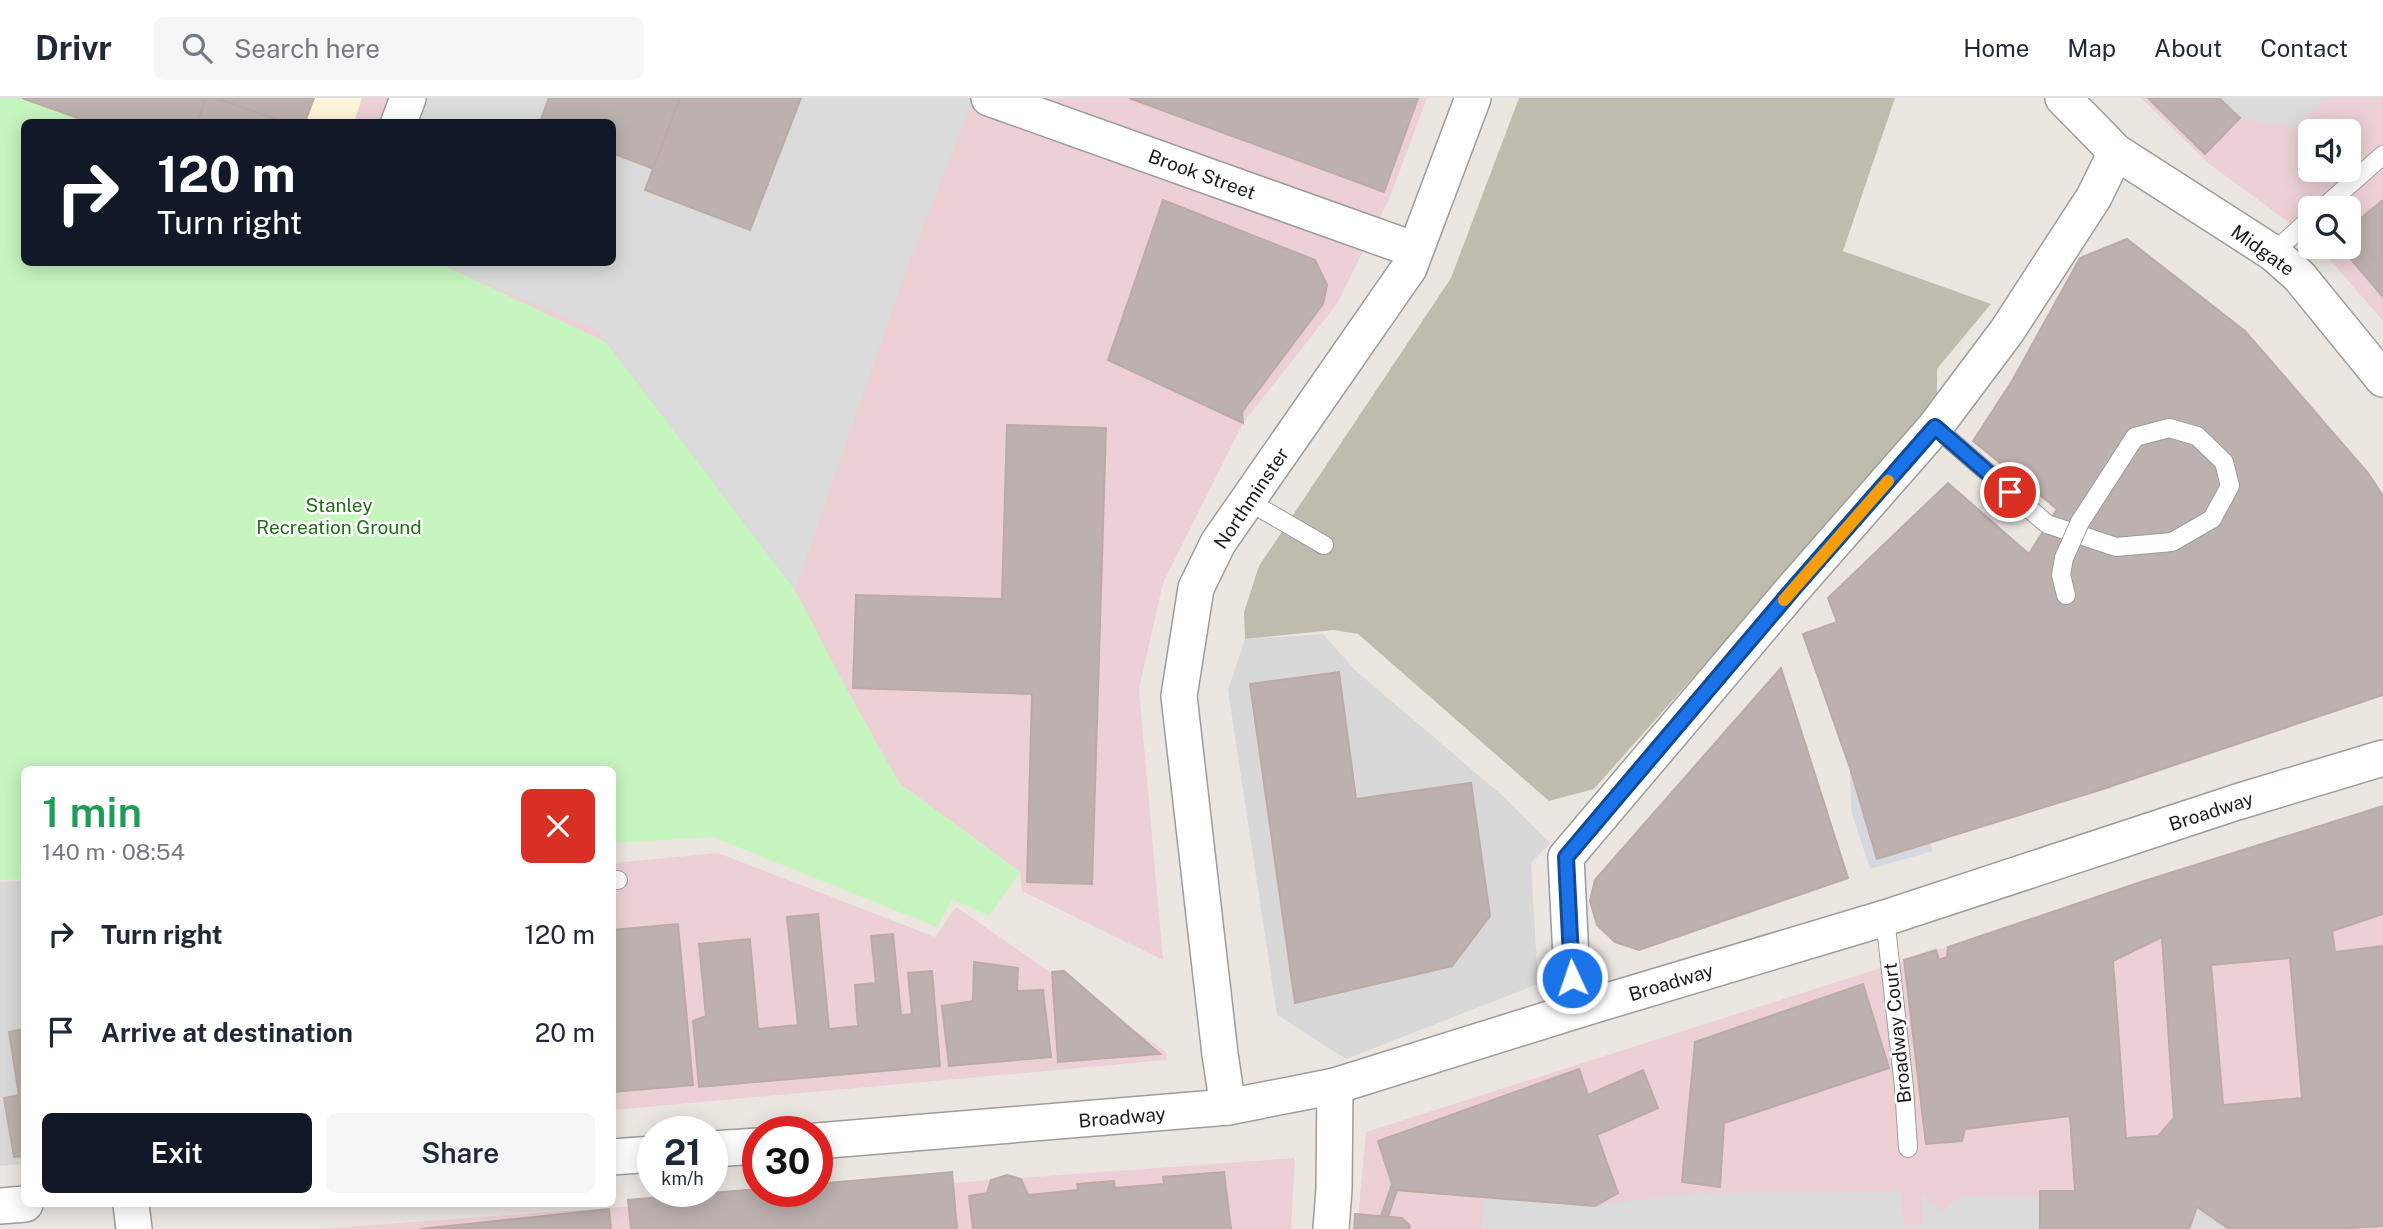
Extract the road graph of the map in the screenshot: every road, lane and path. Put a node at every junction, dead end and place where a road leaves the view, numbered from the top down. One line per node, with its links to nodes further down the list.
1 (408, 98): 5 (street)
2 (989, 98): 10 (street, Brook Street)
3 (1472, 98): 10 (street, Northminster)
4 (2063, 98): 6 (street, Midgate)
5 (400, 119)
6 (2116, 152): 11 (street, Midgate); 13 (street)
7 (2383, 155): 8 (lane)
8 (2337, 196)
9 (2298, 230): 11 (lane)
10 (1415, 250): 14 (street, Northminster)
11 (2273, 253): 12 (street, Midgate)
12 (2383, 379)
13 (1935, 427): 16 (lane, bridge); 19 (street)
14 (1248, 501): 15 (lane); 21 (street, Northminster)
15 (1324, 545)
16 (2066, 595)
17 (2383, 758): 18 (street, Broadway)
18 (1885, 918): 19 (street, Broadway); 23 (lane, Broadway Court)
19 (1581, 1009): 20 (street, Broadway)
20 (1335, 1086): 21 (street, Broadway); 30 (street)
21 (1228, 1107): 22 (street, Broadway)
22 (833, 1140)
23 (1908, 1148)
24 (637, 1155): 25 (street)
25 (616, 1157)
26 (21, 1204): 27 (street)
27 (0, 1206)
28 (131, 1207): 29 (street)
29 (134, 1229)
30 (1331, 1229)

